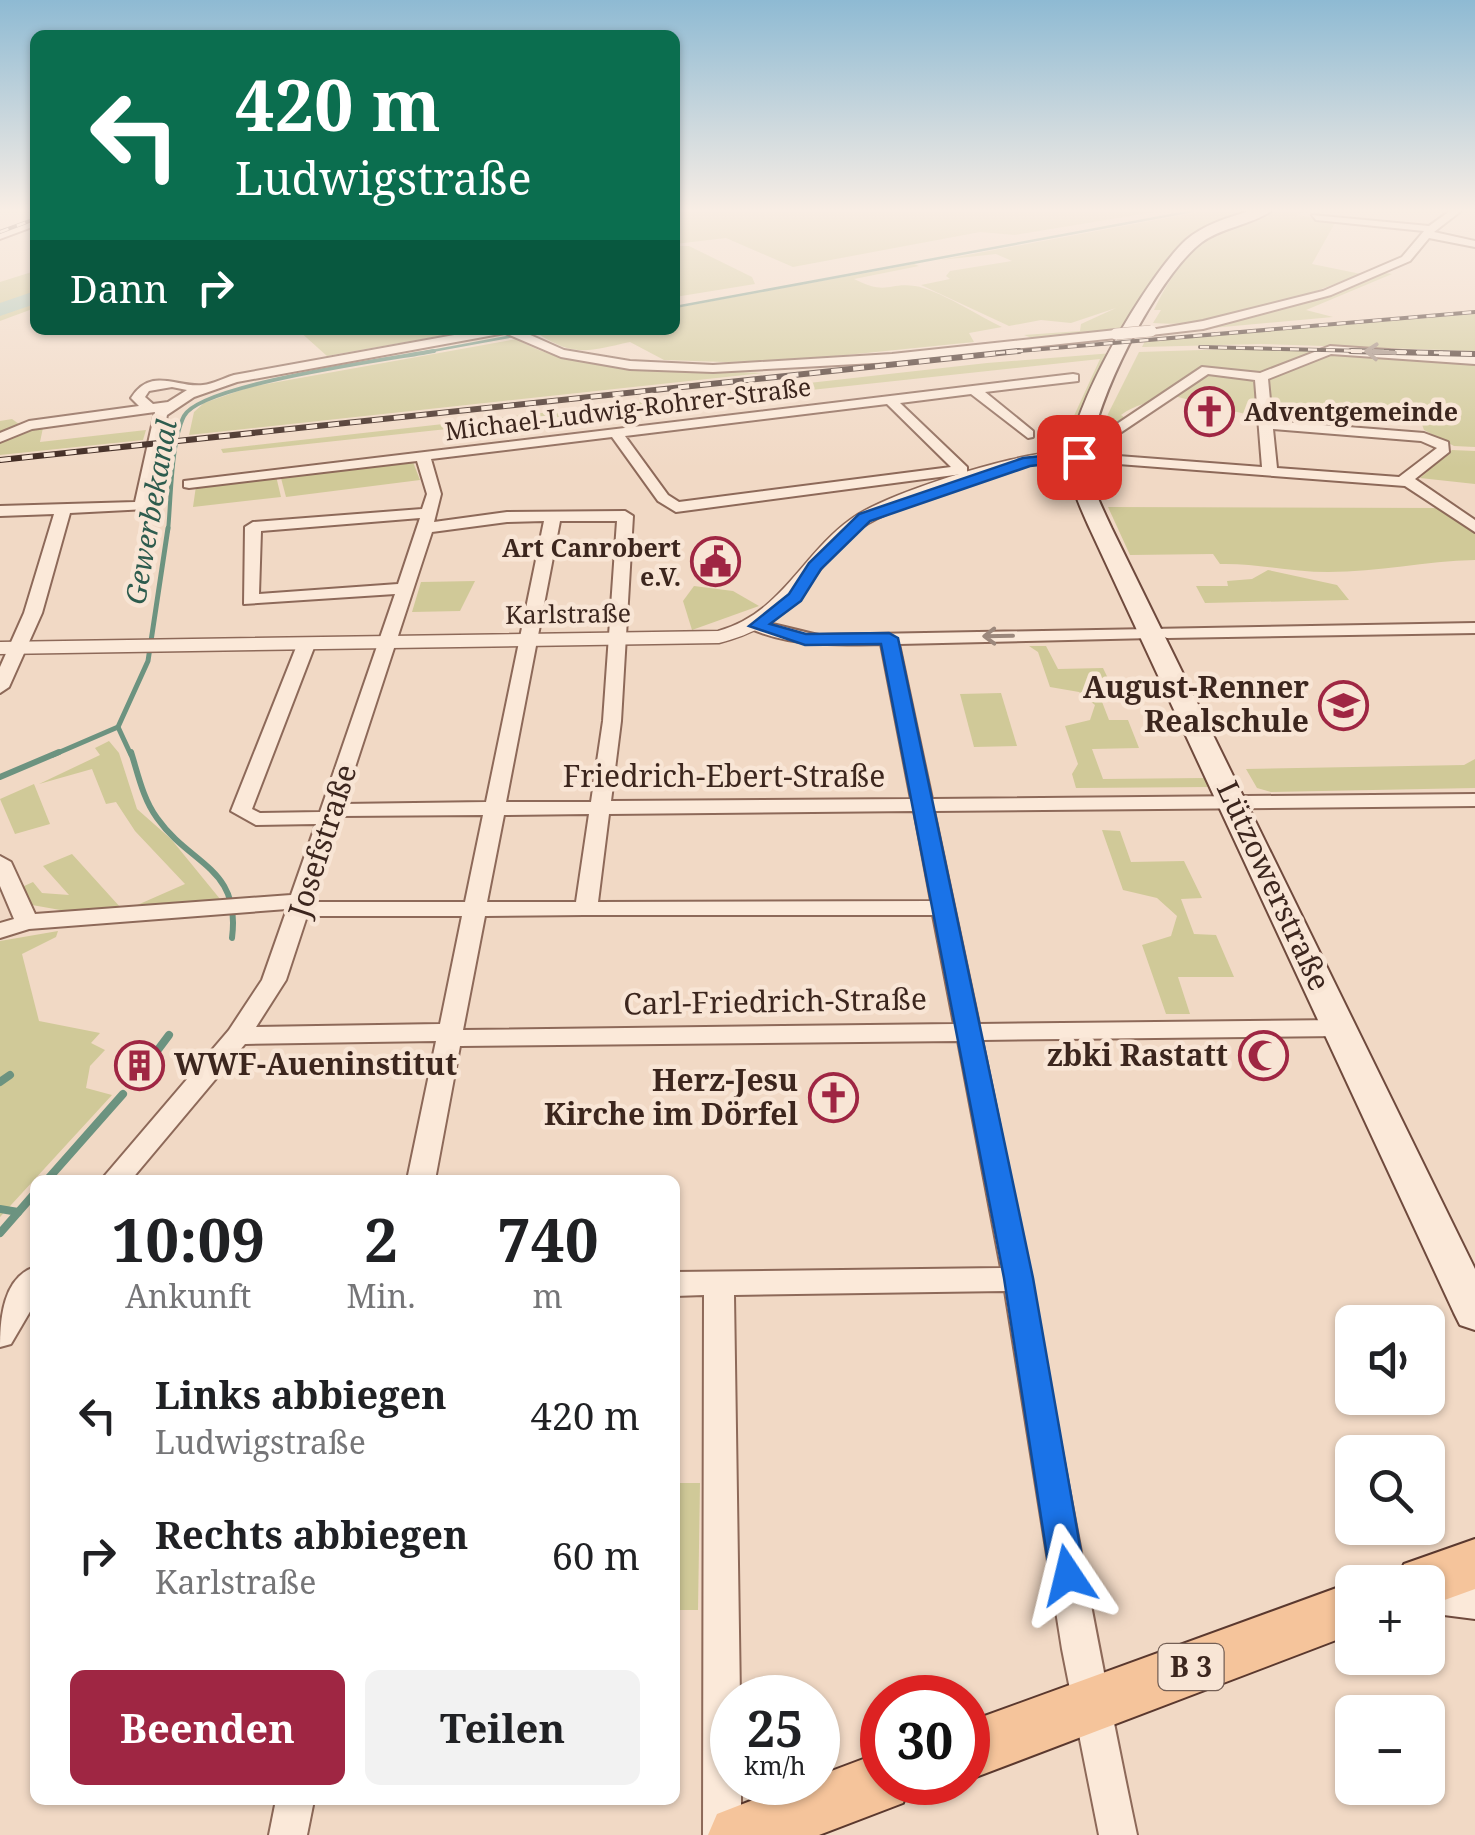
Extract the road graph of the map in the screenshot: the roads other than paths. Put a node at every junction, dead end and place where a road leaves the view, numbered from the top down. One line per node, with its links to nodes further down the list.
1 (1153, 297): 18 (main road)
2 (1315, 297): 4 (street, bridge)
3 (499, 335): 8 (street)
4 (515, 335)
5 (1475, 360): 7 (street, one-way to 7)
6 (1073, 378): 9 (street, Michael-Ludwig-Rohrer-Straße)
7 (1261, 378): 12 (street); 13 (street)
8 (199, 389): 11 (street); 11 (street)
9 (974, 390): 10 (street, Michael-Ludwig-Rohrer-Straße); 15 (street)
10 (890, 400): 14 (street, Michael-Ludwig-Rohrer-Straße); 14 (street)
11 (159, 408): 16 (street); 22 (street)
12 (1264, 424): 19 (street); 20 (street)
13 (1115, 430)
14 (616, 433): 17 (street, Michael-Ludwig-Rohrer-Straße)
15 (1028, 434)
16 (0, 438)
17 (423, 456): 21 (street, Michael-Ludwig-Rohrer-Straße); 25 (street, Josefstraße)
18 (1079, 457): 19 (street); 29 (street, Karlstraße); 30 (main road, Lützowerstraße)
19 (1270, 471): 20 (street)
20 (1406, 481): 26 (street)
21 (189, 484)
22 (63, 510): 23 (street); 36 (street)
23 (0, 511)
24 (554, 516): 25 (street); 32 (street); 33 (street)
25 (427, 520): 27 (street, Josefstraße); 27 (street)
26 (1475, 527)
27 (405, 588): 34 (street, Josefstraße)
28 (1475, 628): 30 (street)
29 (768, 630): 31 (street); 33 (street, Karlstraße)
30 (1159, 633): 31 (street, one-way to 31); 39 (main road, Lützowerstraße)
31 (889, 638): 40 (street)
32 (531, 642): 33 (street, Karlstraße); 34 (street, Karlstraße); 41 (street)
33 (614, 642): 42 (street)
34 (386, 644): 35 (street, Karlstraße); 43 (street, Josefstraße)
35 (306, 645): 36 (street, Karlstraße); 43 (street, Friedrich-Ebert-Straße)
36 (10, 648): 37 (street)
37 (0, 686)
38 (1475, 800): 39 (street, Friedrich-Ebert-Straße)
39 (1234, 804): 40 (street, Friedrich-Ebert-Straße); 51 (main road, Lützowerstraße)
40 (923, 806): 42 (street, Friedrich-Ebert-Straße); 47 (street)
41 (497, 808): 42 (street, Friedrich-Ebert-Straße); 43 (street, Friedrich-Ebert-Straße); 46 (street)
42 (600, 808): 48 (street)
43 (332, 814): 45 (street, Josefstraße)
44 (0, 862): 49 (street)
45 (303, 905): 46 (street); 49 (street); 54 (street, Josefstraße)
46 (476, 908): 48 (street); 53 (street)
47 (944, 908): 48 (street); 52 (street)
48 (586, 909)
49 (23, 912): 50 (street)
50 (0, 931)
51 (1340, 1028): 52 (street, Carl-Friedrich-Straße); 61 (main road, Lützowerstraße)
52 (968, 1032): 53 (street, Carl-Friedrich-Straße); 57 (street)
53 (451, 1035): 54 (street, Carl-Friedrich-Straße); 56 (street)
54 (238, 1036): 55 (street, Josefstraße)
55 (119, 1175)
56 (423, 1175)
57 (1018, 1278): 59 (street); 68 (street)
58 (680, 1284): 59 (street)
59 (719, 1284): 73 (street)
60 (30, 1286): 62 (street)
61 (1475, 1313)
62 (0, 1334)
63 (1475, 1564): 64 (main road)
64 (1445, 1574)
65 (1445, 1592): 66 (main road)
66 (1475, 1595)
67 (1335, 1614): 68 (main road, B 3)
68 (1092, 1703): 69 (main road, B 3); 75 (street)
69 (990, 1742)
70 (860, 1790): 74 (main road)
71 (295, 1805): 72 (street)
72 (288, 1835)
73 (722, 1835)
74 (738, 1835)
75 (1118, 1835)

